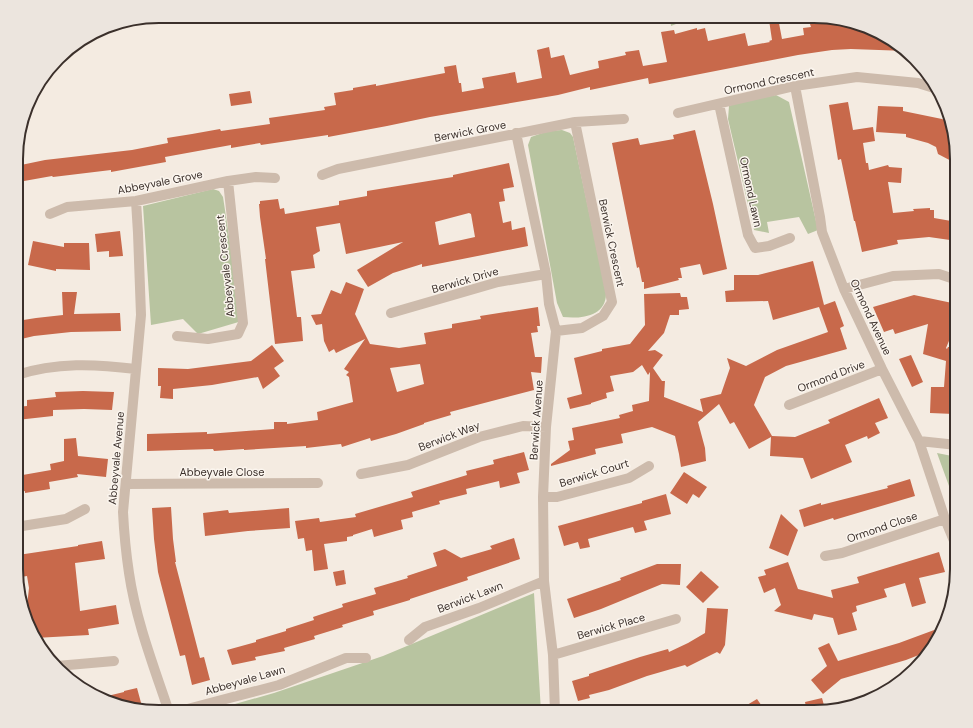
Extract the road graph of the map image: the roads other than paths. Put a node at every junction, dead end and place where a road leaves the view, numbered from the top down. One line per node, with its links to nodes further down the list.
1 (794, 86): 2 (street, Ormond Crescent); 3 (street, Ormond Crescent); 16 (street, Ormond Avenue)
2 (929, 87)
3 (719, 104): 4 (street, Ormond Crescent); 13 (street, Ormond Lawn)
4 (678, 113)
5 (624, 119): 6 (street, Berwick Grove)
6 (575, 122): 7 (street, Berwick Grove); 18 (street, Berwick Crescent)
7 (516, 133): 8 (street, Berwick Grove); 14 (street, Berwick Avenue)
8 (322, 175)
9 (275, 178): 10 (street, Abbeyvale Grove)
10 (228, 181): 11 (street, Abbeyvale Grove); 19 (street, Abbeyvale Crescent)
11 (136, 201): 12 (street, Abbeyvale Grove); 20 (street, Abbeyvale Avenue)
12 (50, 214)
13 (790, 238)
14 (546, 274): 17 (street, Berwick Drive); 18 (street, Berwick Avenue)
15 (950, 278): 16 (street)
16 (844, 289): 21 (street, Ormond Avenue)
17 (391, 313)
18 (556, 331): 24 (street, Berwick Avenue)
19 (177, 336)
20 (136, 369): 22 (street); 30 (street, Abbeyvale Avenue)
21 (882, 369): 23 (street, Ormond Drive); 25 (street, Ormond Avenue)
22 (23, 374)
23 (789, 405)
24 (546, 427): 28 (street, Berwick Way); 31 (street, Berwick Avenue)
25 (919, 441): 26 (street); 33 (street, Ormond Avenue)
26 (950, 444)
27 (649, 466): 31 (street, Berwick Court)
28 (361, 474)
29 (318, 483): 30 (street, Abbeyvale Close)
30 (126, 484): 44 (street, Abbeyvale Avenue)
31 (543, 497): 37 (street, Berwick Avenue)
32 (85, 509): 34 (street)
33 (945, 519): 35 (street, Ormond Avenue); 36 (street, Ormond Close)
34 (23, 526)
35 (950, 531)
36 (825, 556)
37 (544, 581): 39 (street, Berwick Lawn); 40 (street, Berwick Avenue)
38 (676, 619): 40 (street, Berwick Place)
39 (409, 640)
40 (553, 655): 46 (street, Berwick Avenue)
41 (366, 658): 45 (street, Abbeyvale Lawn)
42 (114, 661): 43 (street)
43 (63, 665)
44 (167, 705)
45 (203, 705)
46 (555, 705)

